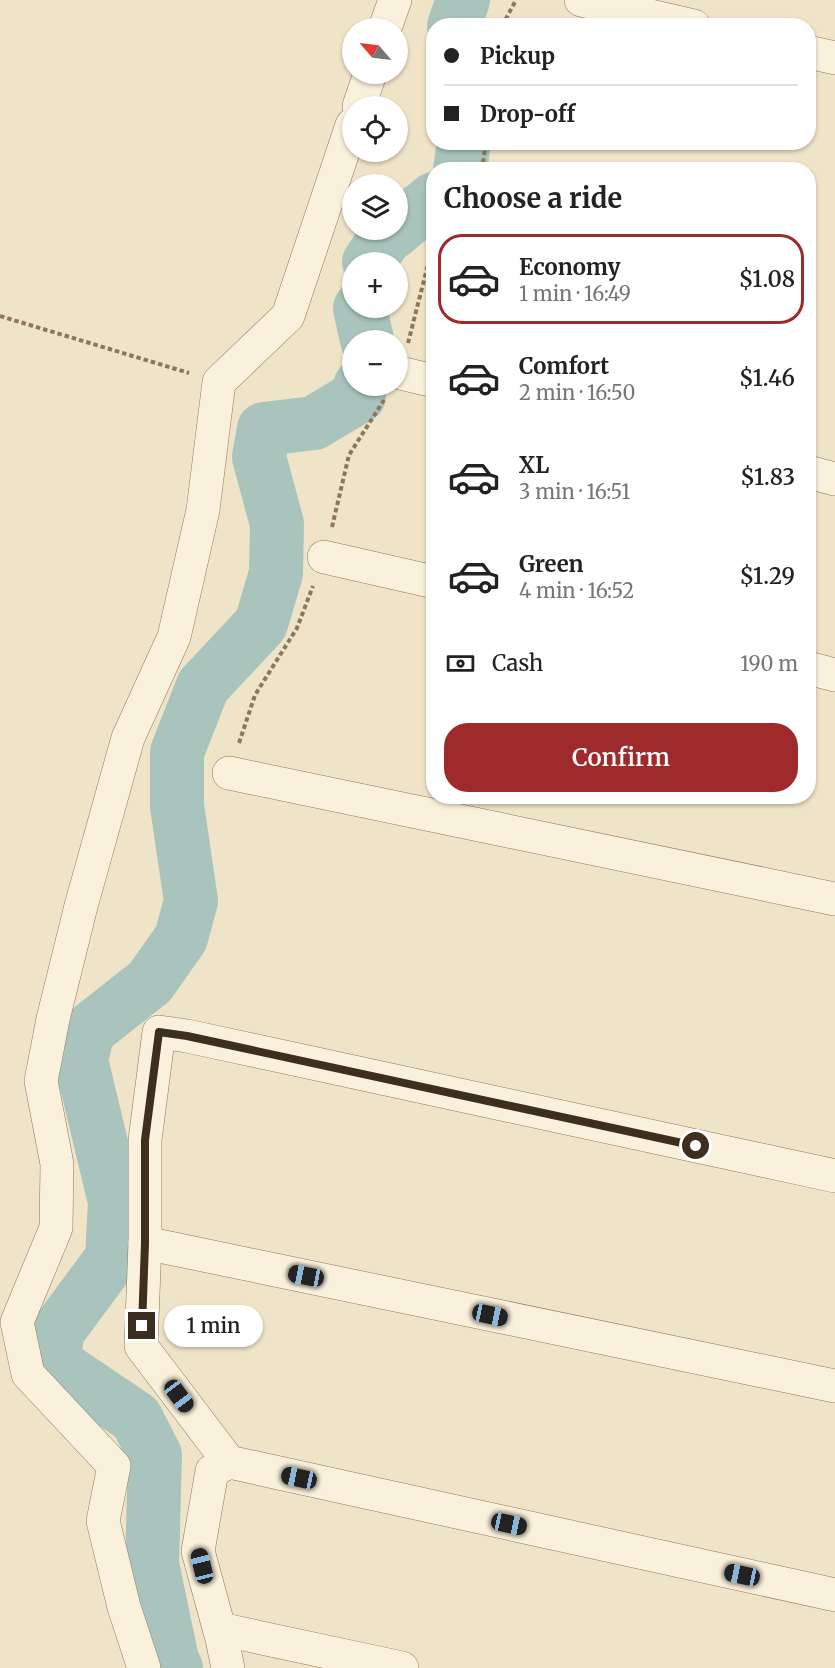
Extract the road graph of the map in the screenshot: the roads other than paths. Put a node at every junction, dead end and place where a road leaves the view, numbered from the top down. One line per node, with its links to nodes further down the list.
1 (394, 0): 3 (street)
2 (581, 0): 4 (street)
3 (388, 18)
4 (659, 18)
5 (816, 54): 6 (street)
6 (835, 58)
7 (342, 155): 24 (street)
8 (408, 375): 9 (street)
9 (426, 379)
10 (816, 474): 11 (street)
11 (835, 479)
12 (324, 557): 13 (street)
13 (426, 580)
14 (816, 670): 15 (street)
15 (835, 675)
16 (229, 773): 17 (street)
17 (835, 900)
18 (835, 1176): 19 (street)
19 (145, 1243): 20 (street); 21 (street)
20 (835, 1386)
21 (229, 1462): 22 (street); 23 (street)
22 (835, 1595)
23 (220, 1629): 25 (street); 26 (street)
24 (144, 1668)
25 (228, 1668)
26 (402, 1668)

